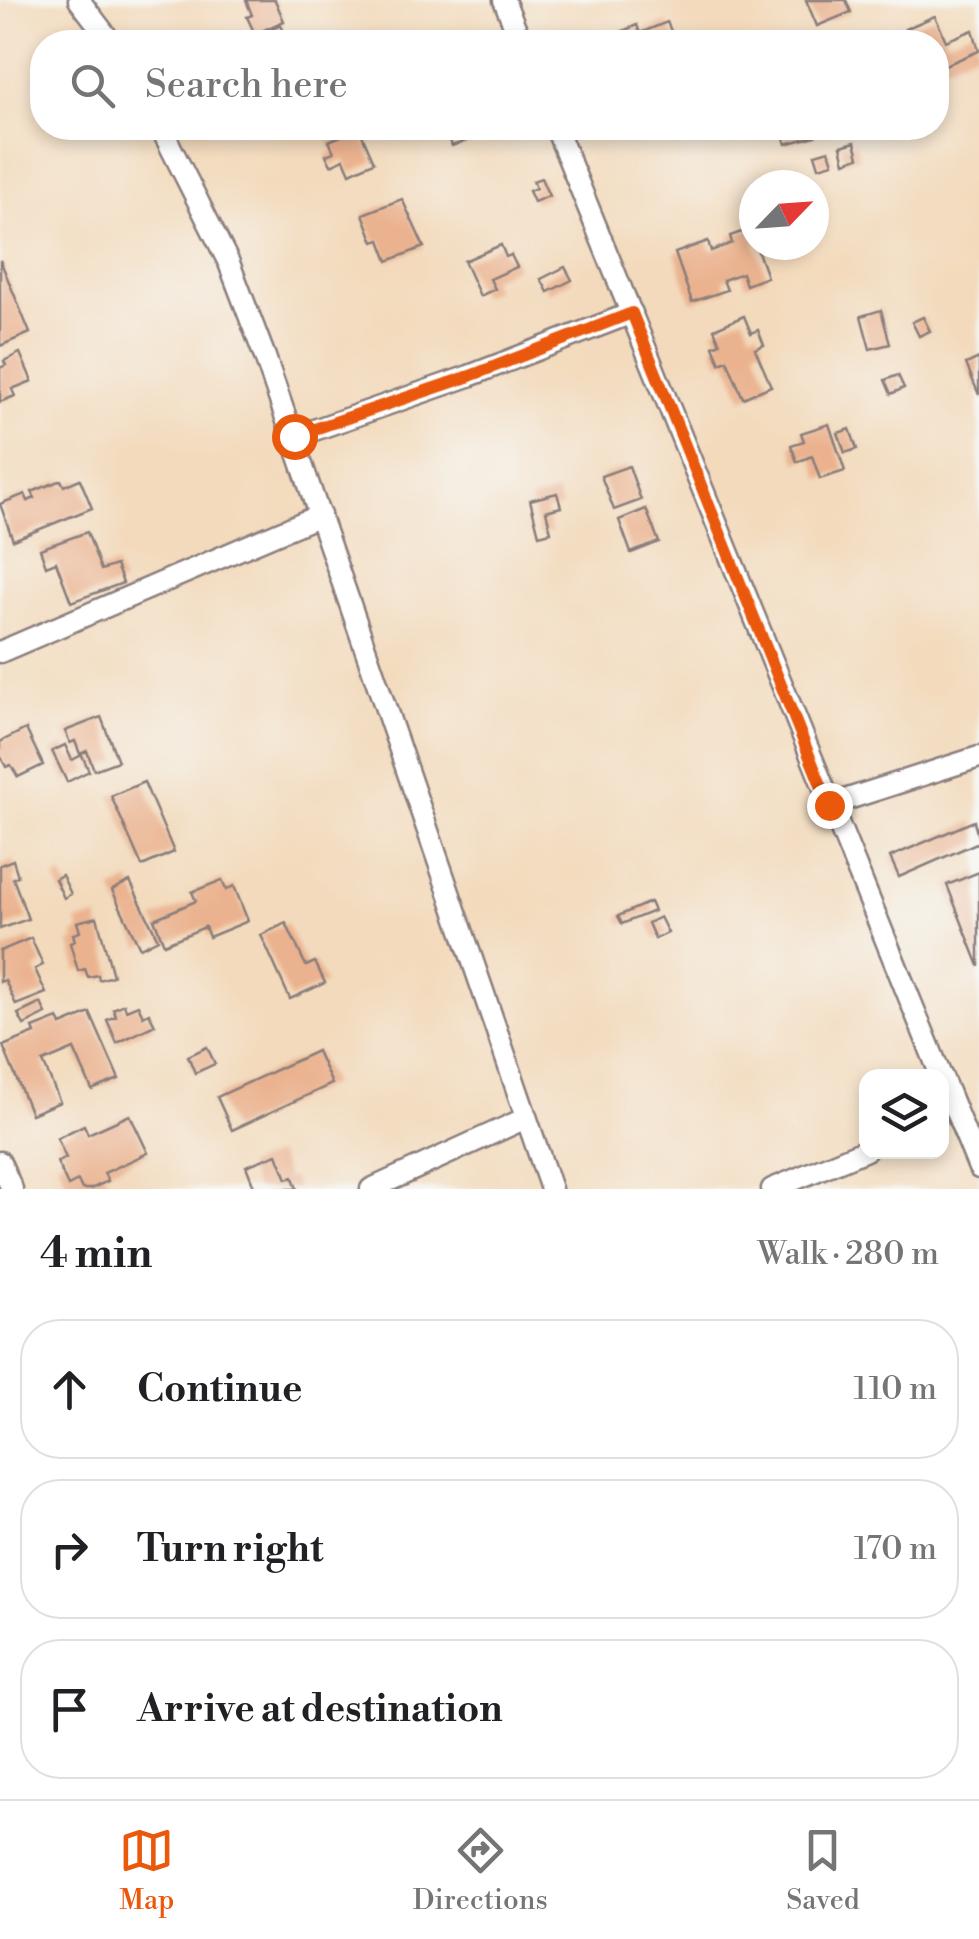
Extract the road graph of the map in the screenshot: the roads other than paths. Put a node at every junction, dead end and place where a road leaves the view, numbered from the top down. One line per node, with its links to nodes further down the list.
1 (79, 0): 3 (street)
2 (504, 0): 4 (street)
3 (101, 30)
4 (516, 30)
5 (167, 140): 8 (street)
6 (561, 140): 7 (street)
7 (632, 313): 8 (street); 12 (street)
8 (294, 436): 9 (street)
9 (320, 515): 10 (street); 14 (street)
10 (0, 652)
11 (979, 758): 12 (street)
12 (829, 805): 13 (street)
13 (939, 1069)
14 (526, 1118): 20 (street); 21 (street)
15 (949, 1118): 18 (street)
16 (859, 1153): 22 (street)
17 (0, 1162): 19 (street)
18 (979, 1168)
19 (12, 1189)
20 (371, 1189)
21 (551, 1189)
22 (772, 1189)

